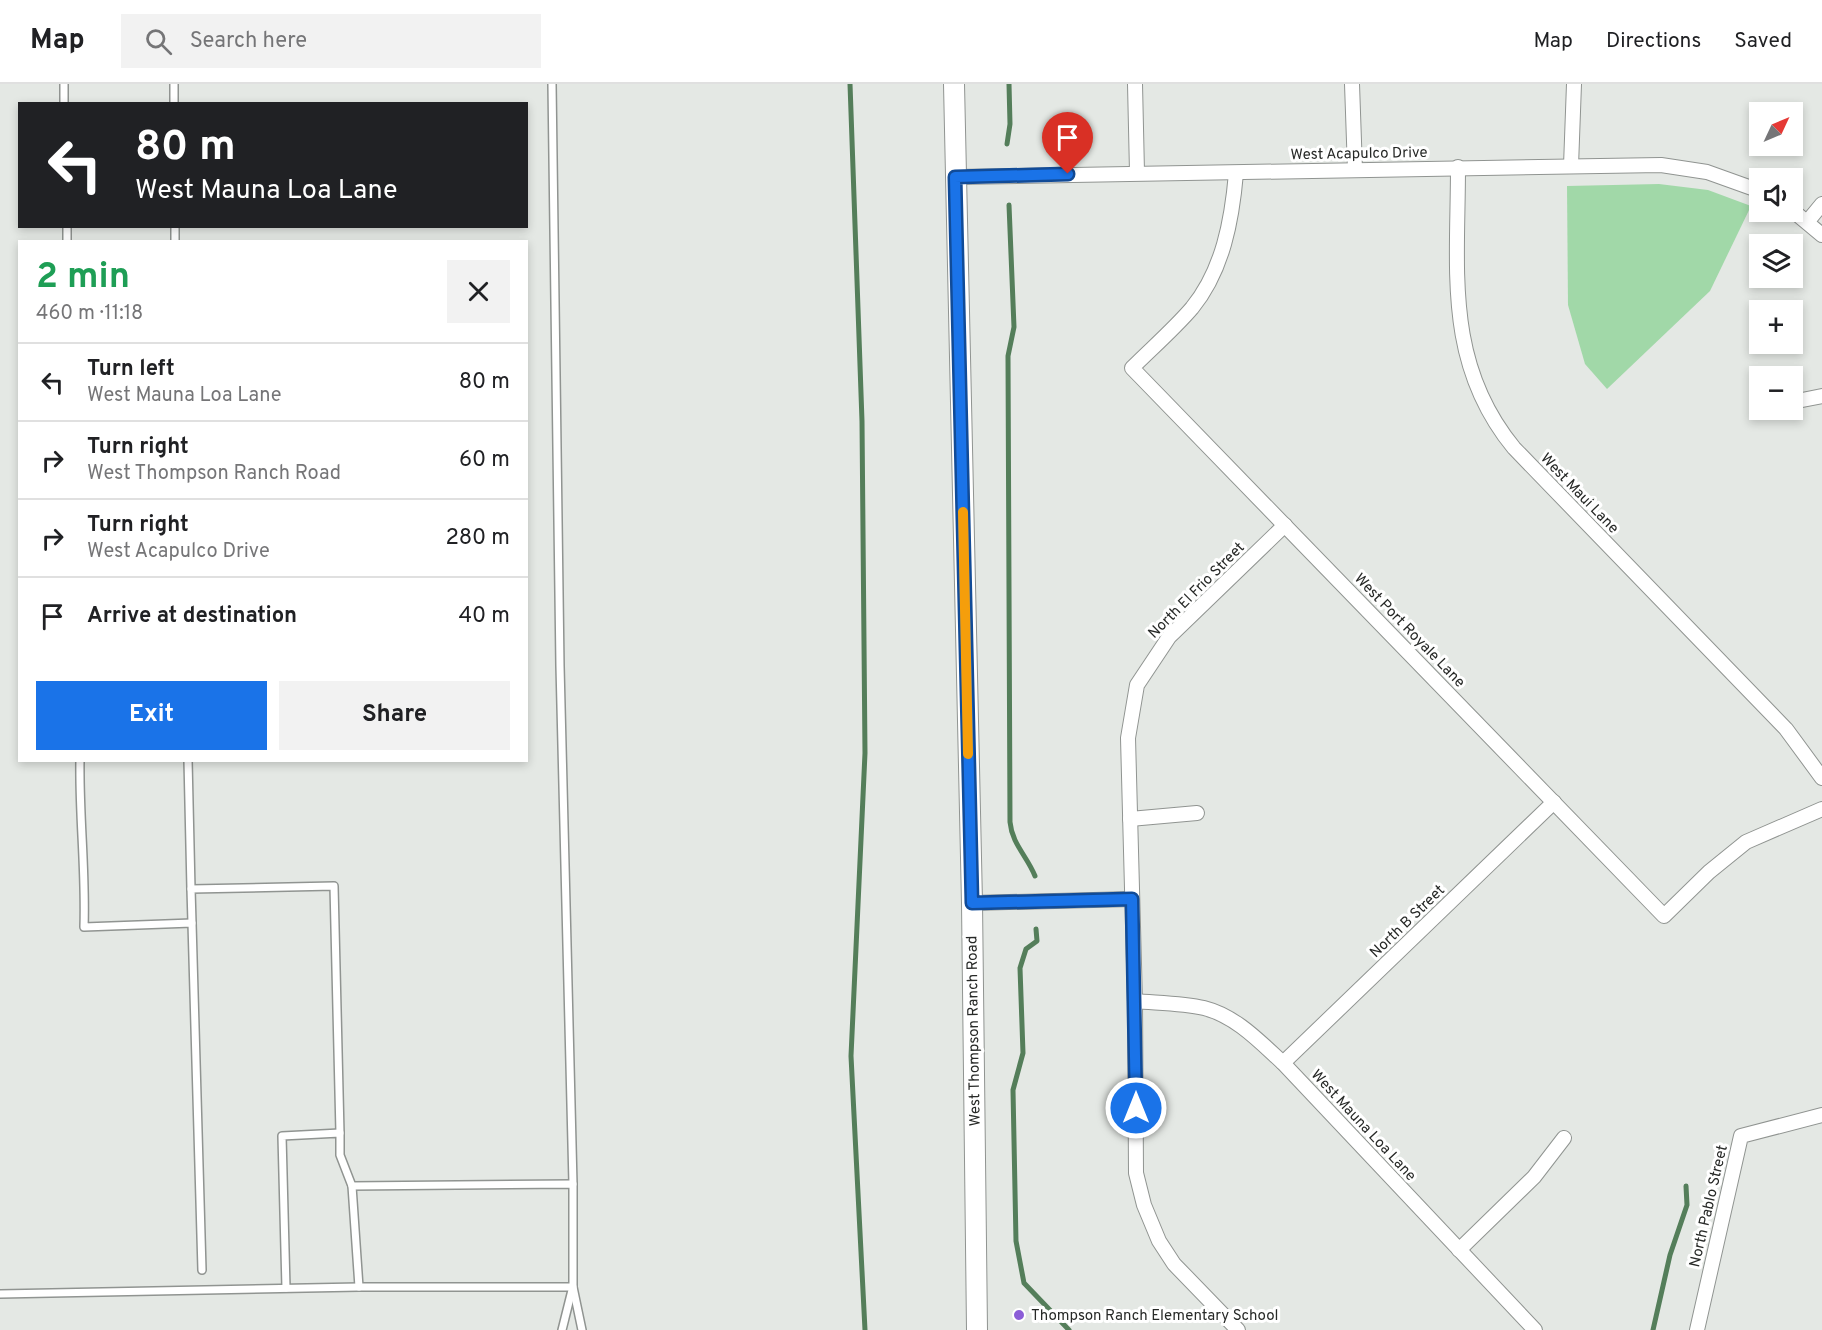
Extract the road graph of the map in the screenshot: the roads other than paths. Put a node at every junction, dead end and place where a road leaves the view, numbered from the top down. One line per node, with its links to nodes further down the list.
1 (64, 84): 8 (lane)
2 (174, 84): 9 (lane)
3 (552, 84): 40 (lane)
4 (954, 84): 15 (main road, West Thompson Ranch Road)
5 (1136, 84): 13 (street)
6 (1352, 84): 12 (street)
7 (1574, 84): 10 (street)
8 (64, 102)
9 (174, 102)
10 (1571, 166): 11 (street, West Acapulco Drive); 16 (street, West Acapulco Drive)
11 (1458, 167): 12 (street, West Acapulco Drive); 26 (street, West Maui Lane)
12 (1355, 170): 14 (street, West Acapulco Drive)
13 (1137, 172): 14 (street, West Acapulco Drive); 15 (street, West Acapulco Drive)
14 (1236, 173): 23 (street, West Port Royale Lane)
15 (955, 177): 33 (main road, West Thompson Ranch Road)
16 (1749, 187)
17 (1822, 204): 19 (street)
18 (1803, 218): 19 (street)
19 (1808, 221): 20 (street)
20 (1822, 235)
21 (1822, 396): 22 (street)
22 (1803, 400)
23 (1285, 525): 27 (street, West Port Royale Lane); 30 (street, North El Frio Street)
24 (80, 762): 34 (lane)
25 (188, 762): 31 (lane)
26 (1822, 778)
27 (1554, 802): 28 (street, West Port Royale Lane); 36 (street, North B Street)
28 (1822, 809)
29 (1197, 813): 30 (street)
30 (1130, 819): 32 (street, North El Frio Street)
31 (191, 889): 34 (lane); 38 (lane)
32 (1132, 899): 33 (street); 35 (street, North El Frio Street)
33 (972, 903): 50 (main road, West Thompson Ranch Road)
34 (192, 923): 43 (lane)
35 (1135, 1001): 36 (street, West Mauna Loa Lane); 51 (street, North El Frio Street)
36 (1284, 1063): 42 (street, West Mauna Loa Lane)
37 (1822, 1115): 53 (street, North Pablo Street)
38 (340, 1133): 41 (lane); 46 (lane)
39 (1564, 1138): 42 (street)
40 (573, 1184): 41 (lane); 45 (lane)
41 (352, 1186): 44 (lane)
42 (1459, 1250): 52 (street, West Mauna Loa Lane)
43 (202, 1270)
44 (359, 1287): 45 (lane); 46 (lane)
45 (573, 1287): 48 (lane); 49 (lane)
46 (286, 1288): 47 (lane)
47 (0, 1294)
48 (562, 1330)
49 (582, 1330)
50 (976, 1330)
51 (1238, 1330)
52 (1535, 1330)
53 (1697, 1330)

